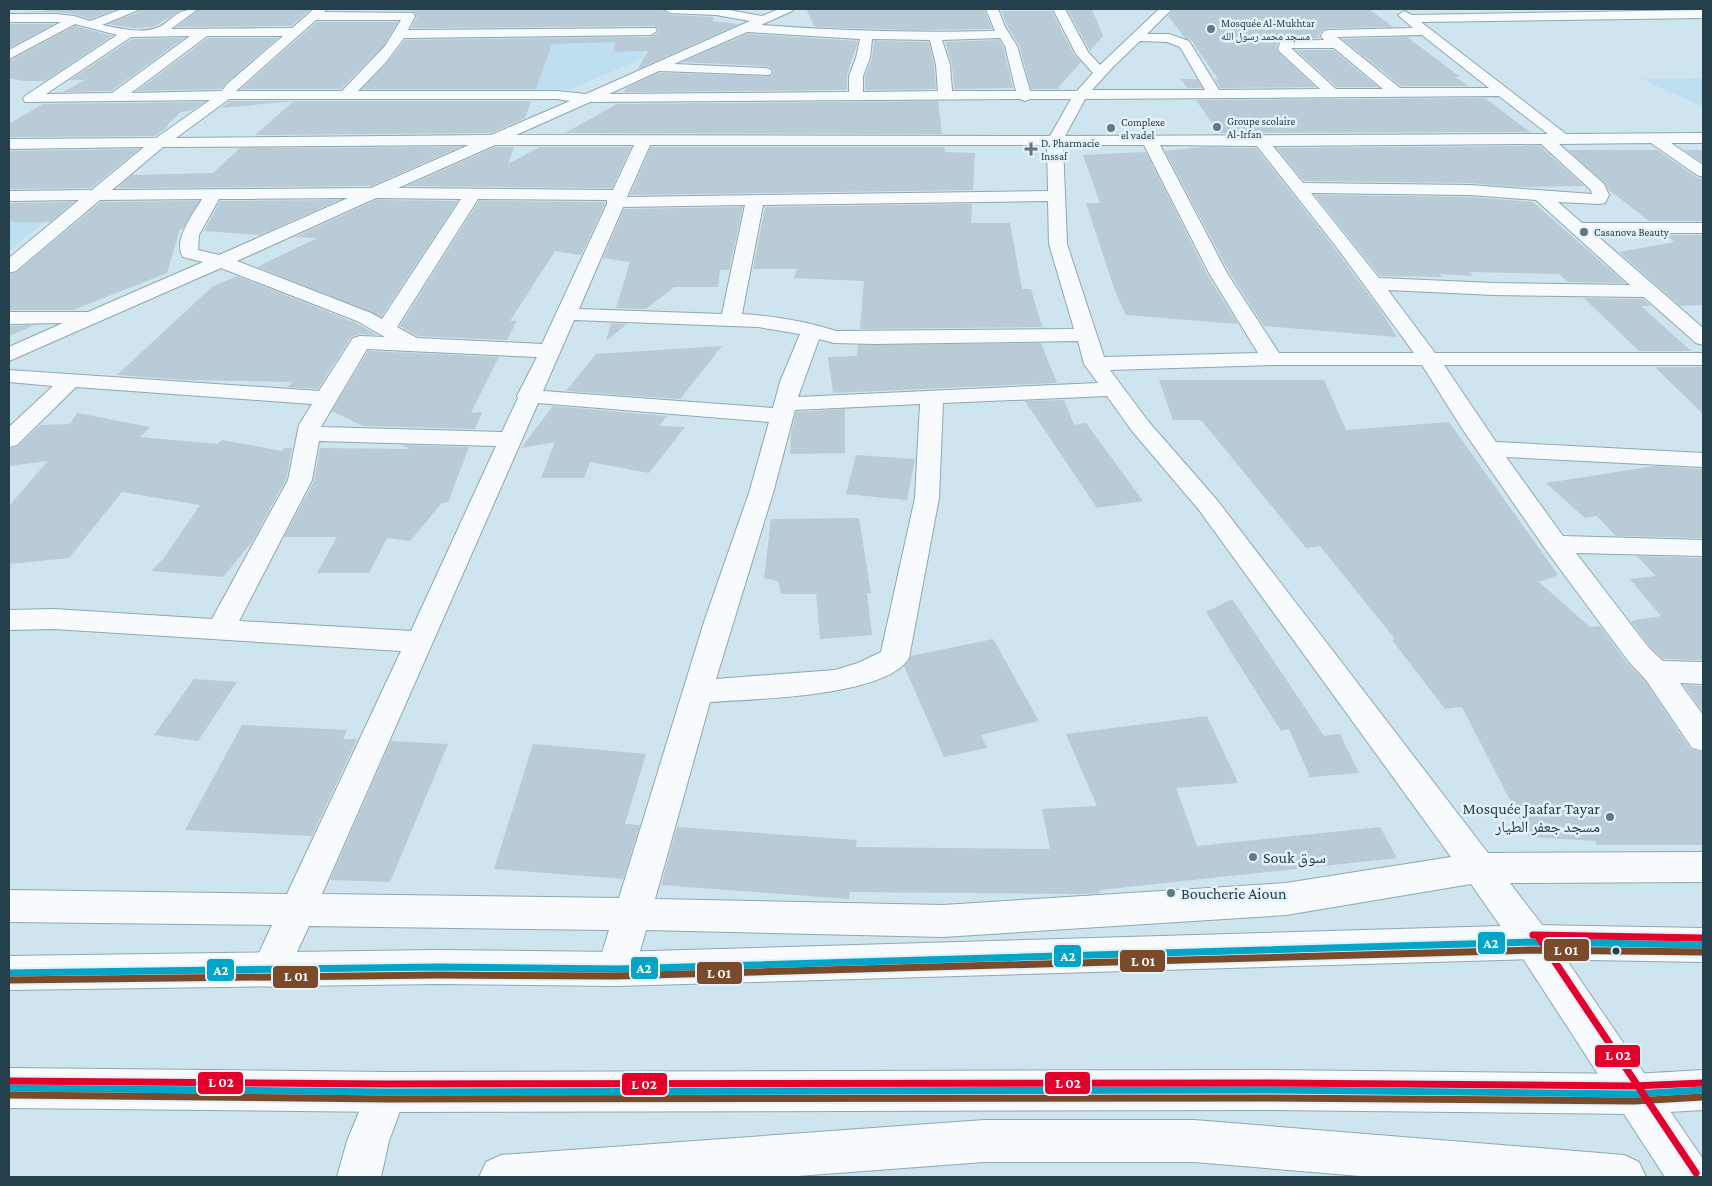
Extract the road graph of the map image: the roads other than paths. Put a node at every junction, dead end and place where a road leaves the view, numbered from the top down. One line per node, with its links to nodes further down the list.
1 (132, 9): 20 (main road)
2 (192, 9): 22 (main road)
3 (670, 9): 19 (main road)
4 (788, 9): 19 (main road)
5 (992, 9): 27 (main road)
6 (1059, 9): 35 (main road)
7 (1166, 9): 31 (main road)
8 (1396, 9): 17 (main road)
9 (1529, 9): 15 (main road)
10 (1646, 9): 13 (main road)
11 (318, 12): 23 (main road); 26 (main road)
12 (1703, 14): 13 (main road)
13 (1658, 15): 15 (main road)
14 (656, 16): 26 (main road)
15 (1542, 16): 17 (main road)
16 (9, 18): 18 (main road)
17 (1409, 19): 21 (main road)
18 (74, 20): 20 (main road); 33 (main road)
19 (762, 20): 28 (main road)
20 (92, 25): 24 (main road)
21 (1424, 31): 32 (main road); 40 (main road)
22 (158, 32): 24 (main road); 25 (main road)
23 (295, 32): 25 (main road); 44 (main road)
24 (128, 33): 48 (main road)
25 (203, 33): 48 (main road)
26 (402, 34): 45 (main road)
27 (1004, 34): 30 (main road); 46 (main road)
28 (744, 35): 29 (main road); 34 (main road)
29 (868, 35): 30 (main road); 50 (main road)
30 (935, 36): 51 (main road)
31 (1135, 36): 35 (main road); 42 (main road)
32 (1337, 44): 36 (main road); 39 (main road)
33 (9, 55)
34 (648, 64): 49 (main road); 52 (main road)
35 (1100, 73): 47 (main road)
36 (1312, 73): 37 (main road); 41 (main road)
37 (1329, 73)
38 (1354, 73): 39 (main road)
39 (1372, 73): 43 (main road)
40 (1503, 92): 43 (main road); 60 (main road)
41 (1332, 93): 42 (main road); 43 (main road)
42 (1215, 94): 47 (main road)
43 (1398, 94)
44 (226, 95): 45 (main road); 48 (main road); 62 (main road)
45 (345, 96): 52 (main road)
46 (1025, 96): 47 (main road); 51 (main road)
47 (1080, 96): 57 (main road)
48 (116, 97)
49 (765, 97): 50 (main road); 52 (main road)
50 (856, 97): 51 (main road)
51 (945, 97)
52 (588, 98): 55 (main road)
53 (1654, 138): 54 (main road); 60 (main road); 64 (main road)
54 (1703, 138)
55 (493, 140): 56 (main road); 62 (main road); 66 (main road)
56 (644, 140): 57 (main road); 73 (main road)
57 (1055, 140): 58 (main road); 71 (main road)
58 (1149, 140): 61 (main road); 92 (main road)
59 (1546, 140): 60 (main road); 61 (main road); 72 (main road)
60 (1564, 140)
61 (1261, 141): 65 (main road)
62 (160, 143): 63 (main road); 70 (main road)
63 (9, 144)
64 (1703, 172)
65 (1298, 188): 72 (main road); 79 (main road)
66 (375, 193): 67 (main road); 68 (main road); 77 (main road)
67 (214, 194): 70 (main road); 77 (main road)
68 (472, 195): 73 (main road); 85 (main road)
69 (9, 196): 70 (main road)
70 (98, 196): 78 (main road)
71 (1056, 196): 74 (main road); 87 (main road)
72 (1541, 196): 75 (main road)
73 (616, 199): 74 (main road); 81 (main road)
74 (755, 200): 84 (main road)
75 (1576, 228): 76 (main road); 80 (main road)
76 (1703, 228)
77 (221, 261): 82 (main road); 85 (main road)
78 (9, 267)
79 (1373, 284): 80 (main road); 93 (main road)
80 (1646, 291): 88 (main road)
81 (565, 314): 84 (main road); 90 (main road)
82 (95, 317): 83 (main road); 91 (main road)
83 (9, 318)
84 (731, 320): 86 (main road)
85 (386, 329): 89 (main road)
86 (812, 330): 87 (main road); 102 (main road)
87 (1086, 335): 95 (main road)
88 (1703, 338)
89 (415, 345): 90 (main road); 101 (main road)
90 (548, 351): 99 (main road)
91 (9, 355)
92 (1272, 359): 93 (main road); 95 (main road)
93 (1429, 359): 94 (main road); 106 (main road)
94 (1703, 359)
95 (1095, 364): 98 (main road)
96 (9, 376): 97 (main road)
97 (71, 380): 101 (main road); 105 (main road)
98 (1113, 389): 100 (main road); 118 (main road)
99 (528, 396): 102 (main road); 104 (main road)
100 (932, 397): 102 (main road); 115 (main road)
101 (326, 398): 103 (main road)
102 (783, 410): 115 (main road)
103 (308, 434): 104 (main road); 111 (main road)
104 (509, 439): 112 (main road)
105 (9, 440)
106 (1488, 449): 107 (main road); 108 (main road)
107 (1703, 460)
108 (1555, 544): 109 (main road); 113 (main road)
109 (1703, 548)
110 (9, 620): 111 (main road)
111 (220, 630): 112 (main road)
112 (420, 642): 120 (main road)
113 (1656, 672): 114 (main road); 116 (main road)
114 (1703, 673)
115 (697, 692): 121 (main road)
116 (1703, 739)
117 (1703, 867): 118 (main road)
118 (1479, 868): 121 (main road); 122 (main road)
119 (9, 906): 120 (main road)
120 (298, 911): 121 (main road); 125 (main road)
121 (632, 914): 124 (main road)
122 (1532, 942): 123 (main road); 124 (main road); 130 (main road)
123 (1703, 946)
124 (616, 969): 125 (main road)
125 (270, 970): 126 (main road)
126 (9, 973)
127 (9, 1088): 129 (main road)
128 (1703, 1090): 130 (main road)
129 (387, 1092): 130 (main road); 131 (main road)
130 (1634, 1094): 134 (main road)
131 (359, 1177)
132 (502, 1177): 133 (main road)
133 (1624, 1177)
134 (1690, 1177)

